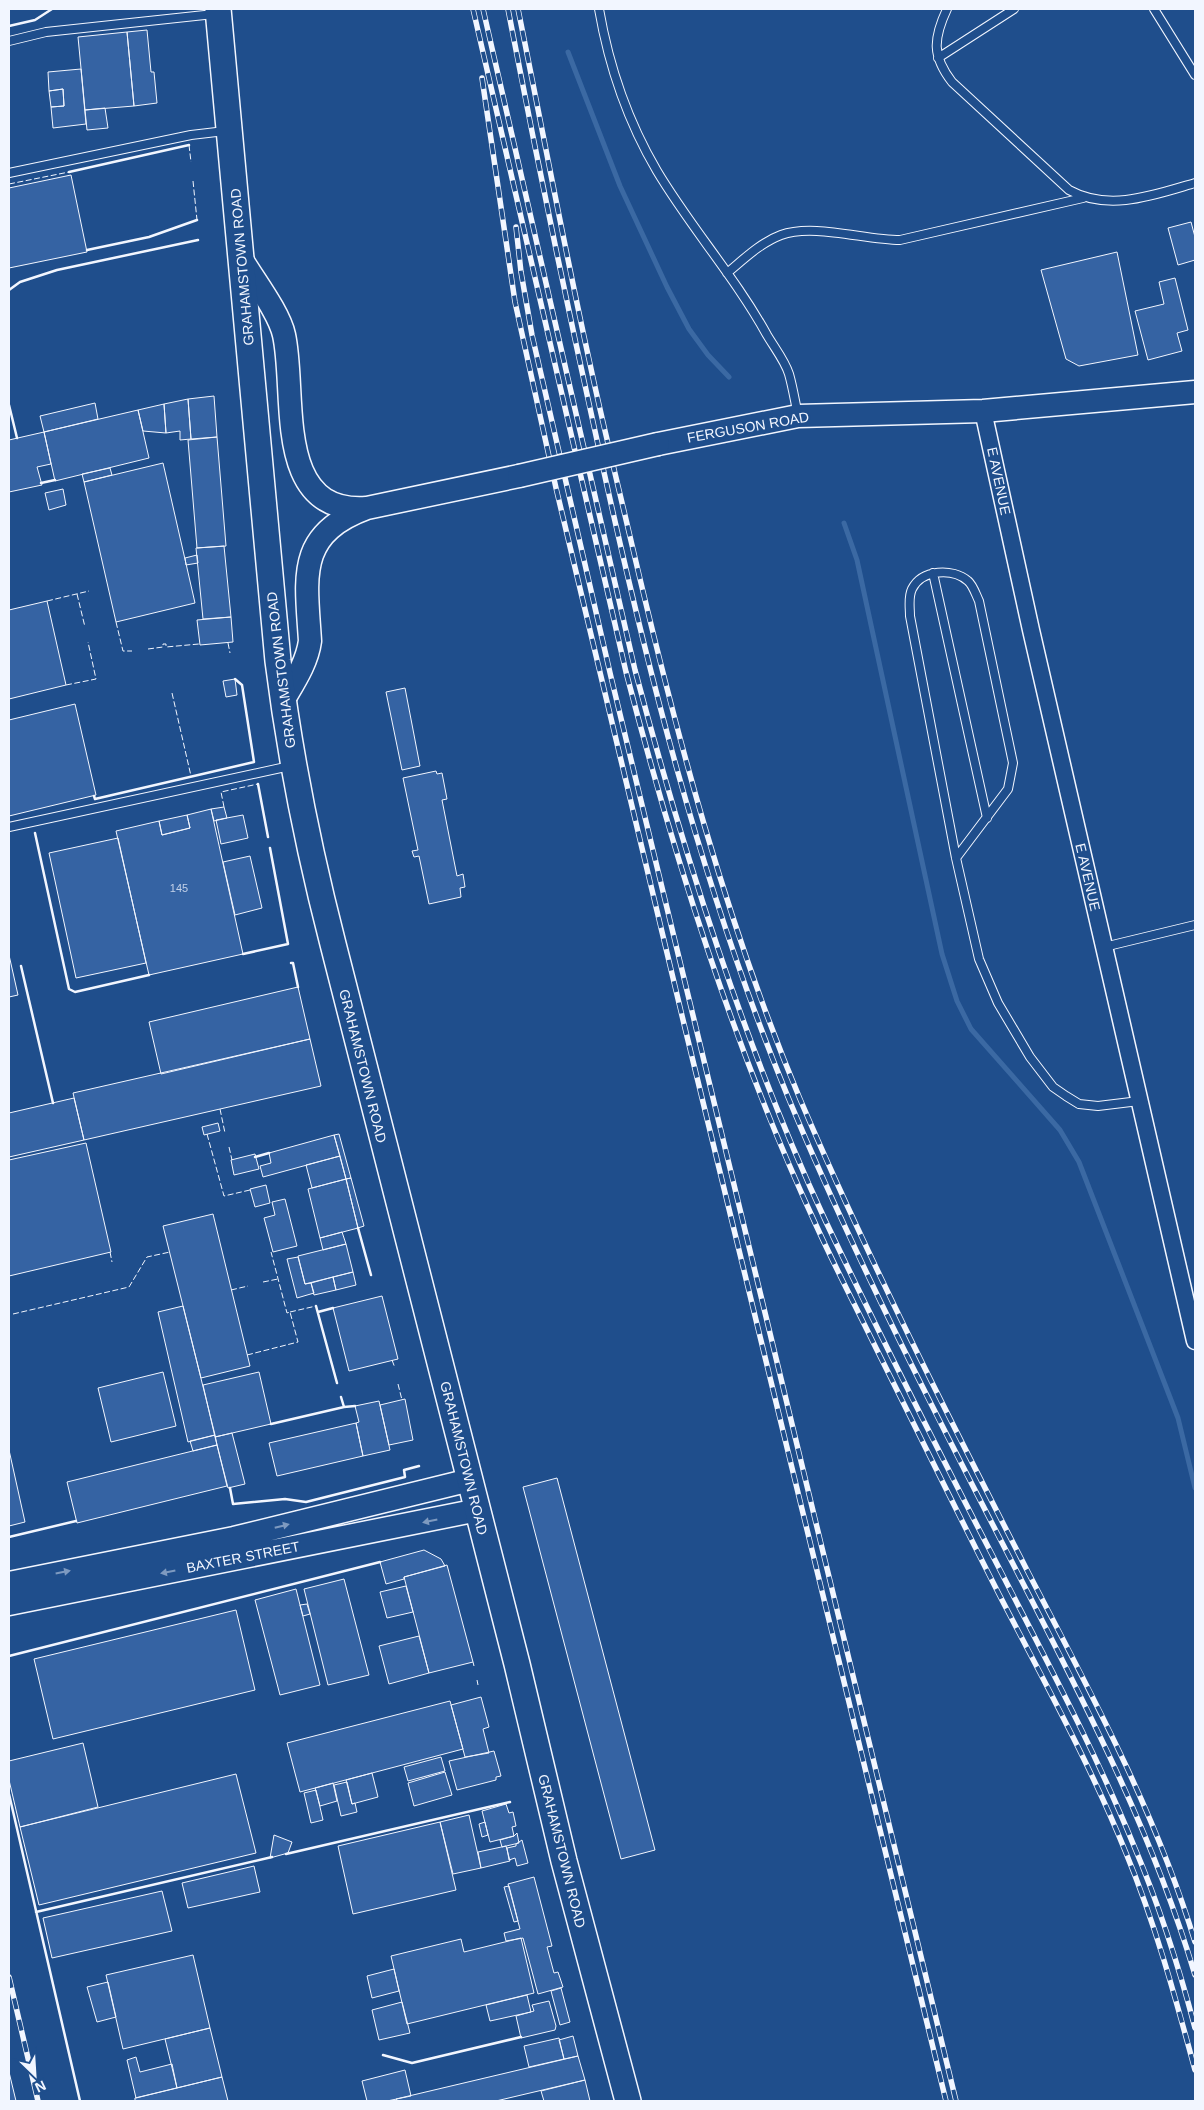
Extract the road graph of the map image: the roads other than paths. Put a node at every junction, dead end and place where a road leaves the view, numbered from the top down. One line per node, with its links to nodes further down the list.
1 (598, 9): 14 (lane)
2 (947, 9): 7 (lane)
3 (1014, 9): 7 (lane)
4 (1154, 9): 8 (lane)
5 (218, 11): 6 (lane); 9 (main road, GRAHAMSTOWN ROAD)
6 (9, 40)
7 (938, 58): 12 (lane)
8 (1195, 75)
9 (230, 131): 10 (lane); 13 (main road, GRAHAMSTOWN ROAD)
10 (9, 172)
11 (1195, 183): 12 (lane)
12 (1083, 198): 14 (lane)
13 (241, 258): 18 (main road, FERGUSON ROAD); 20 (main road, GRAHAMSTOWN ROAD)
14 (727, 272): 17 (lane)
15 (1195, 392): 16 (main road, FERGUSON ROAD)
16 (983, 411): 17 (main road, FERGUSON ROAD); 26 (street, E AVENUE)
17 (798, 416): 18 (main road, FERGUSON ROAD, bridge)
18 (367, 508): 20 (main road, FERGUSON ROAD)
19 (933, 573): 22 (lane); 22 (lane); 24 (lane)
20 (283, 701): 21 (main road, GRAHAMSTOWN ROAD)
21 (293, 766): 23 (lane); 29 (main road, GRAHAMSTOWN ROAD)
22 (987, 818): 24 (lane)
23 (9, 827)
24 (956, 858): 27 (lane)
25 (1195, 925): 26 (lane)
26 (1104, 947): 27 (street, E AVENUE)
27 (1140, 1101): 28 (street, E AVENUE)
28 (1195, 1341)
29 (470, 1480): 30 (main road, GRAHAMSTOWN ROAD); 31 (main road, BAXTER STREET, one-way to 29)
30 (478, 1510): 31 (main road, BAXTER STREET, one-way to 31); 32 (main road, GRAHAMSTOWN ROAD)
31 (13, 1592)
32 (628, 2101)

